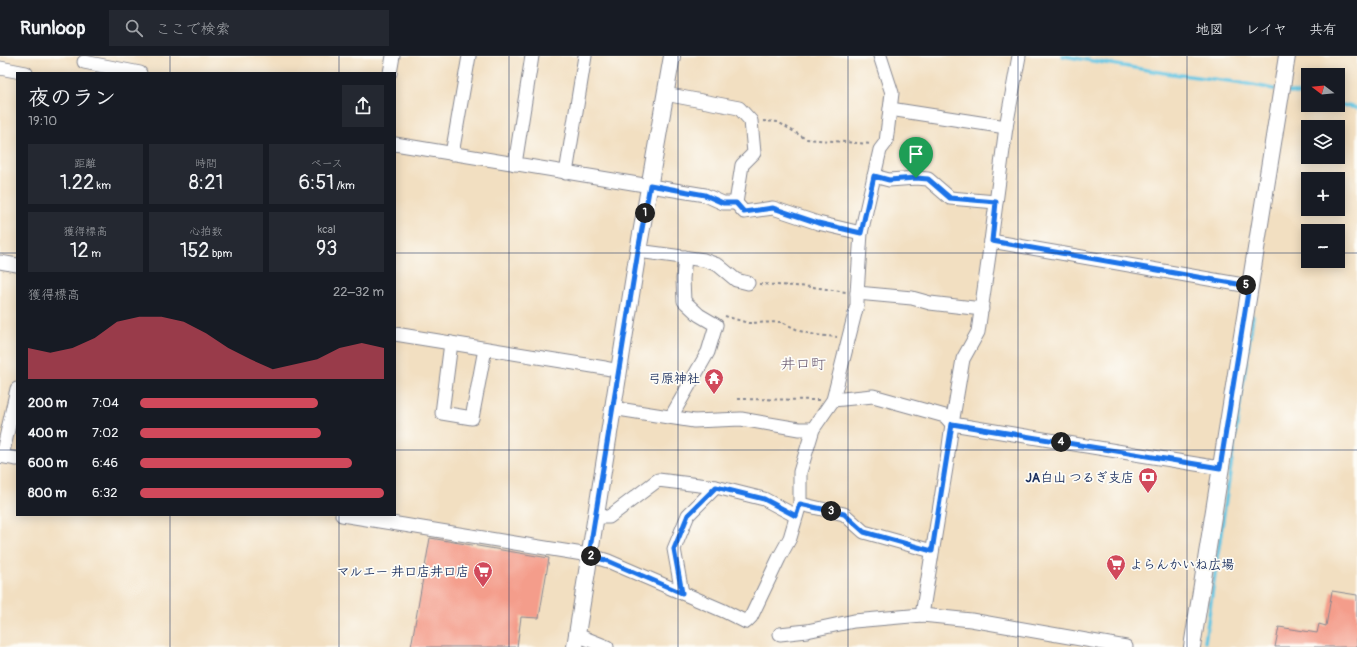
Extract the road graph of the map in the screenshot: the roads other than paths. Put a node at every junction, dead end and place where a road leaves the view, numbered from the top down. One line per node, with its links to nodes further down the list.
1 (393, 56): 13 (street)
2 (469, 56): 18 (street)
3 (532, 56): 19 (street)
4 (585, 56): 20 (street)
5 (672, 56): 14 (street)
6 (880, 56): 15 (street)
7 (1019, 56): 16 (street)
8 (1287, 56): 32 (street)
9 (84, 64): 12 (street)
10 (0, 68): 11 (street)
11 (21, 72)
12 (134, 72)
13 (390, 72)
14 (665, 94): 22 (street); 24 (street)
15 (890, 109): 16 (street); 21 (street)
16 (1006, 127): 23 (street)
17 (396, 144): 18 (street)
18 (452, 154): 19 (street)
19 (514, 164): 20 (street)
20 (566, 173): 22 (street)
21 (874, 176): 23 (street); 25 (street)
22 (650, 185): 24 (street); 27 (street)
23 (996, 202): 26 (street)
24 (736, 203): 25 (street)
25 (861, 233): 33 (street)
26 (992, 241): 32 (street); 34 (street)
27 (638, 251): 28 (street); 38 (street)
28 (685, 257): 31 (street); 42 (street)
29 (0, 262): 30 (street)
30 (16, 265)
31 (748, 283)
32 (1249, 286): 47 (street)
33 (857, 293): 34 (street); 40 (street)
34 (982, 309): 43 (street)
35 (396, 334): 36 (street)
36 (451, 343): 37 (street); 37 (street)
37 (485, 349): 38 (street)
38 (619, 371): 41 (street)
39 (16, 393): 45 (street)
40 (833, 400): 43 (street); 44 (street)
41 (612, 408): 42 (street); 51 (street)
42 (671, 417): 44 (street)
43 (952, 424): 47 (street); 52 (street)
44 (814, 429): 49 (street)
45 (1, 456): 46 (street)
46 (16, 459)
47 (1220, 468): 60 (street)
48 (716, 487): 49 (street); 51 (street); 54 (street)
49 (798, 510): 52 (street); 54 (street)
50 (348, 516): 53 (street)
51 (595, 517): 53 (street)
52 (932, 551): 55 (street)
53 (589, 555): 54 (street); 57 (street)
54 (682, 593)
55 (922, 615): 56 (street); 59 (street)
56 (780, 634)
57 (576, 641): 58 (street)
58 (607, 647)
59 (1126, 647)
60 (1192, 647)

